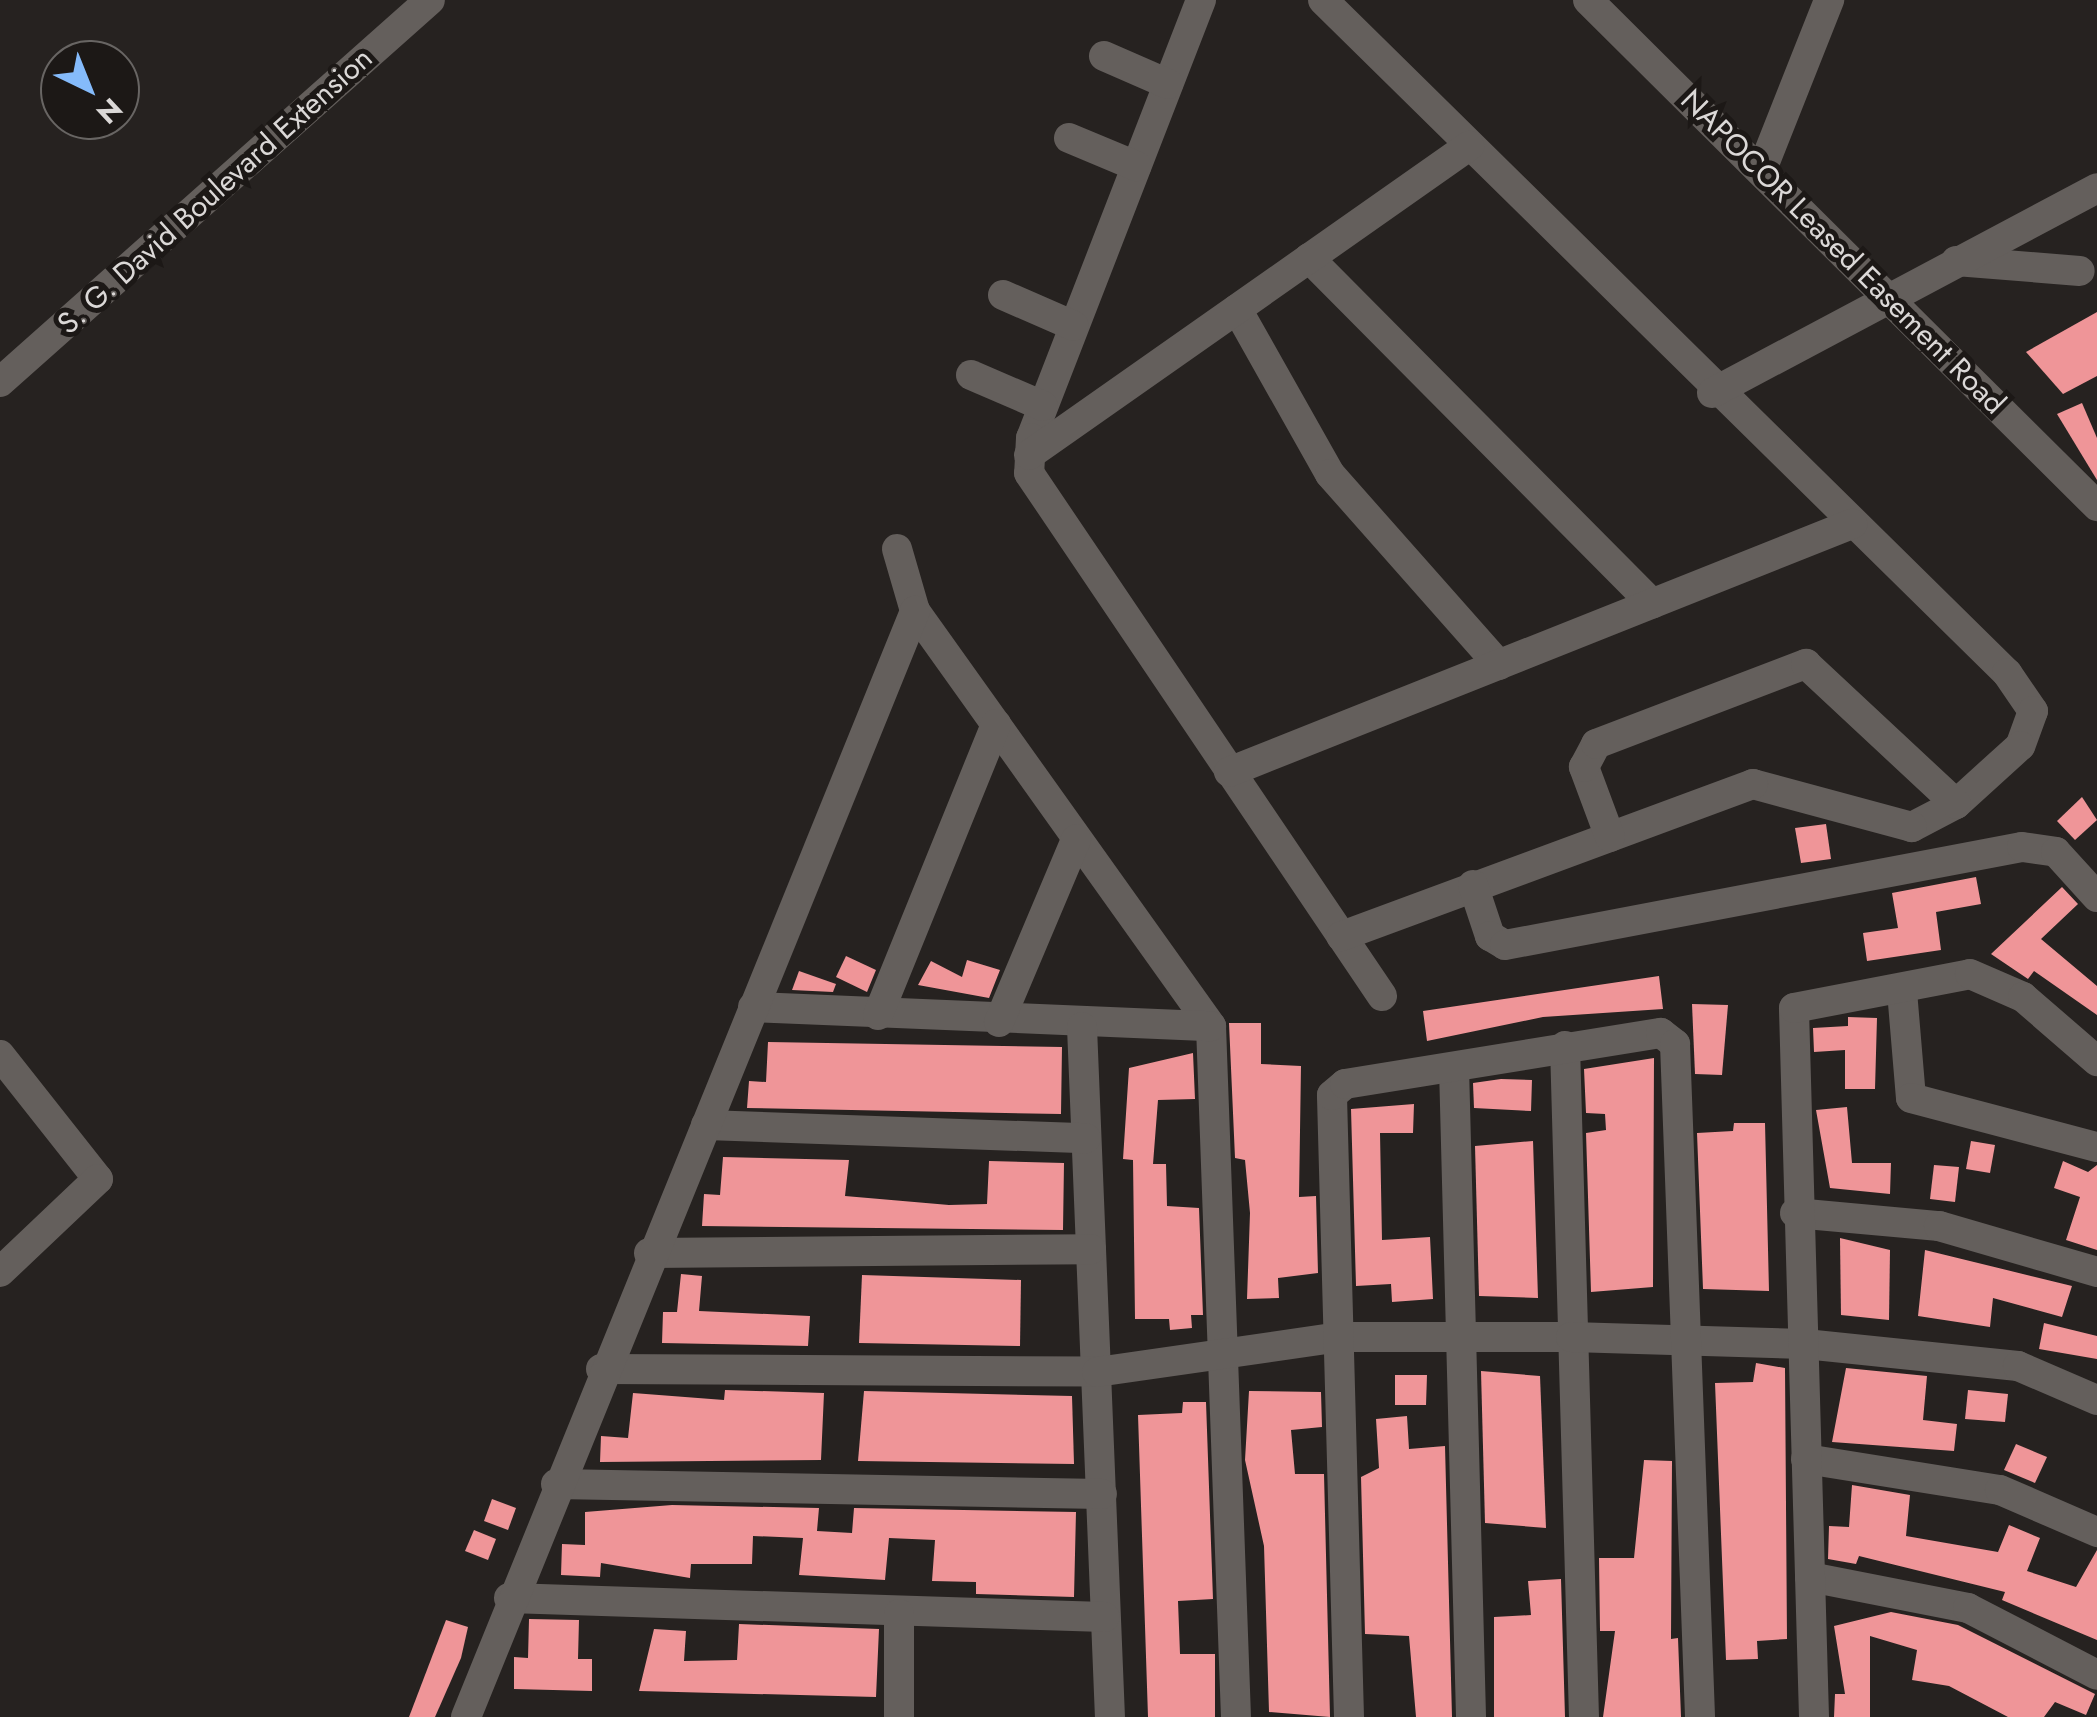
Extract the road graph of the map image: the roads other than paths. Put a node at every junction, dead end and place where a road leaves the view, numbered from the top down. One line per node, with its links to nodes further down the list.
1 (430, 0): 21 (street, S. G. David Boulevard Extension)
2 (1323, 0): 9 (street)
3 (1588, 0): 11 (street, NAPOCOR Leased Easement Road)
4 (1829, 0): 11 (street)
5 (1194, 2): 7 (street)
6 (1104, 56): 7 (street)
7 (1168, 84): 10 (street)
8 (1069, 138): 10 (street)
9 (1469, 146): 13 (street); 22 (street)
10 (1136, 166): 19 (street)
11 (1763, 168): 17 (street, NAPOCOR Leased Easement Road)
12 (2097, 188): 14 (street)
13 (1309, 258): 18 (street); 28 (street)
14 (1956, 261): 15 (street); 17 (street)
15 (2080, 272)
16 (1003, 296): 19 (street)
17 (1886, 296): 22 (street); 25 (street, NAPOCOR Leased Easement Road)
18 (1236, 309): 24 (street); 30 (street)
19 (1074, 326): 23 (street)
20 (972, 375): 23 (street)
21 (0, 382)
22 (1712, 392): 26 (street)
23 (1043, 406): 24 (street)
24 (1028, 455): 32 (street)
25 (2097, 506)
26 (1852, 524): 28 (street); 33 (street)
27 (897, 549): 29 (street)
28 (1652, 604): 30 (street)
29 (915, 611): 31 (street); 43 (street)
30 (1499, 665): 32 (street)
31 (996, 724): 36 (street); 44 (street)
32 (1229, 772): 40 (street)
33 (1956, 804): 34 (street); 35 (street)
34 (1912, 827): 35 (street); 37 (street)
35 (1610, 837): 38 (street)
36 (1076, 840): 45 (street); 46 (street)
37 (1926, 866): 38 (street); 39 (street)
38 (1473, 886): 40 (street)
39 (2097, 897)
40 (1341, 936): 42 (street)
41 (1902, 990): 50 (street); 54 (street); 55 (street)
42 (1382, 996)
43 (753, 1007): 44 (street); 52 (street)
44 (878, 1015): 45 (street)
45 (999, 1022): 47 (street)
46 (1211, 1026): 47 (street); 65 (street)
47 (1082, 1027): 53 (street)
48 (1566, 1046): 51 (street); 61 (street); 63 (street)
49 (0, 1055): 58 (street)
50 (2097, 1061)
51 (1454, 1066): 60 (street); 62 (street)
52 (706, 1125): 53 (street); 57 (street)
53 (1086, 1138): 56 (street)
54 (2097, 1147)
55 (1795, 1213): 59 (street); 64 (street)
56 (1092, 1249): 57 (street); 67 (street)
57 (649, 1254): 66 (street)
58 (0, 1272)
59 (2097, 1272)
60 (1340, 1337): 62 (street); 65 (street); 83 (street)
61 (1571, 1338): 62 (street); 63 (street); 85 (street)
62 (1457, 1340): 84 (street)
63 (1690, 1342): 64 (street); 86 (street)
64 (1805, 1344): 68 (street); 69 (street)
65 (1223, 1350): 67 (street); 82 (street)
66 (601, 1368): 67 (street); 70 (street)
67 (1097, 1372): 71 (street)
68 (2097, 1400)
69 (1806, 1459): 72 (street); 73 (street)
70 (556, 1484): 71 (street); 74 (street)
71 (1102, 1494): 76 (street)
72 (2097, 1532)
73 (1810, 1577): 77 (street); 87 (street)
74 (509, 1598): 75 (street); 78 (street)
75 (900, 1614): 76 (street); 80 (street)
76 (1105, 1617): 81 (street)
77 (2097, 1675)
78 (466, 1717): 79 (street)
79 (483, 1717)
80 (899, 1717)
81 (1110, 1717)
82 (1236, 1717)
83 (1349, 1717)
84 (1471, 1717)
85 (1584, 1717)
86 (1700, 1717)
87 (1814, 1717)

